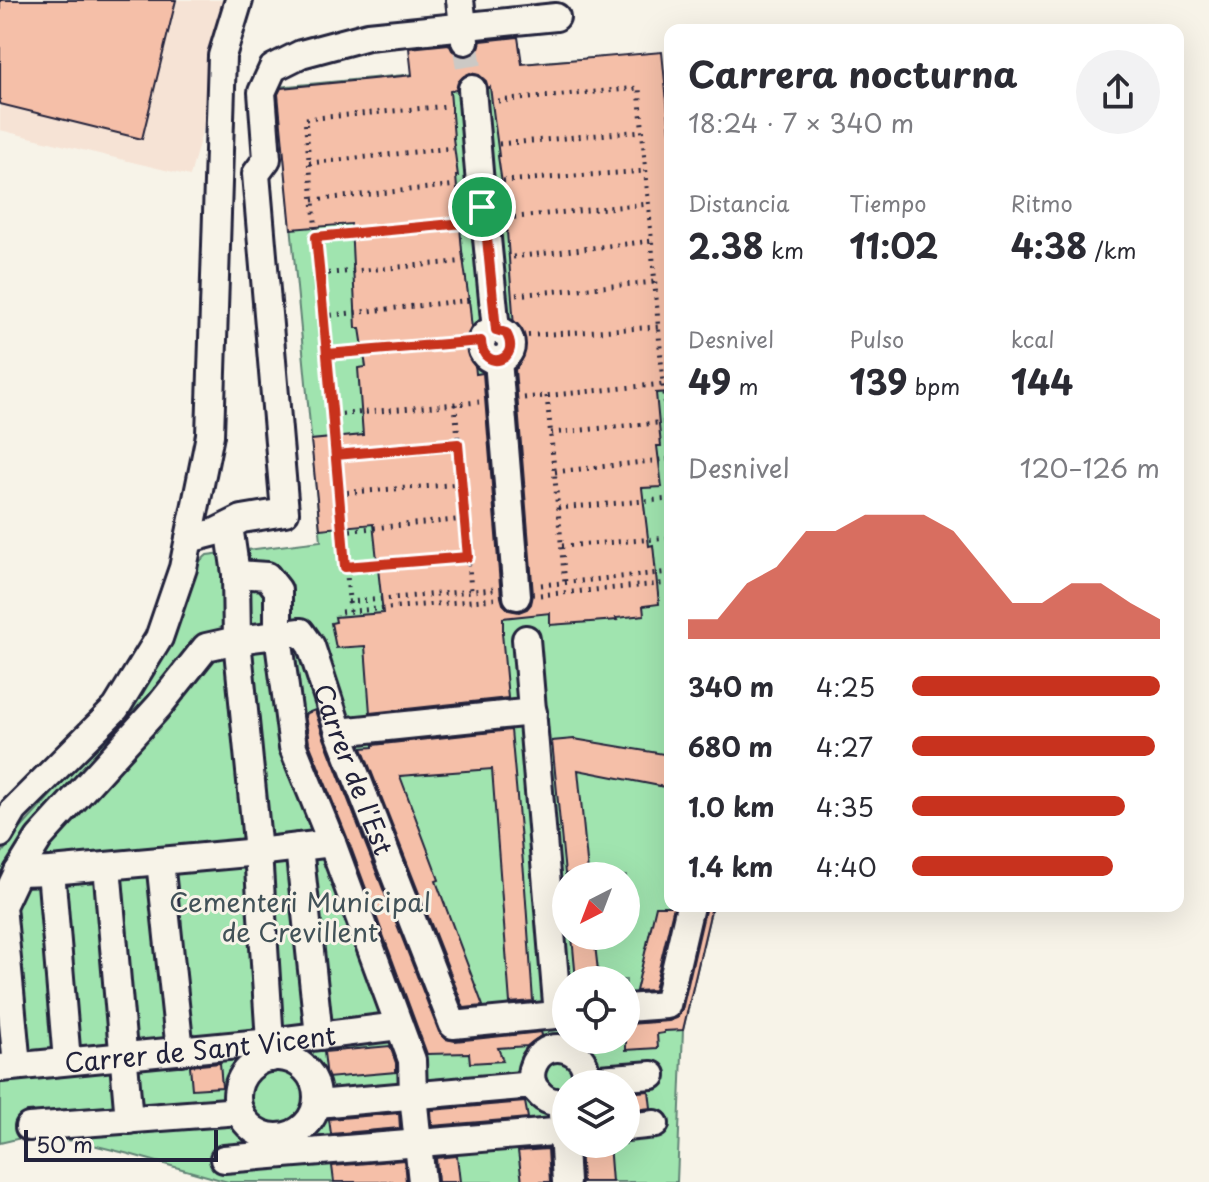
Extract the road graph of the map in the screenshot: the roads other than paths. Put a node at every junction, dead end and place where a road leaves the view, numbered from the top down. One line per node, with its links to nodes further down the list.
1 (239, 0): 7 (street)
2 (460, 0): 4 (street)
3 (556, 17): 4 (street)
4 (464, 34): 6 (street)
5 (472, 89): 9 (street)
6 (229, 526): 7 (street); 8 (street)
7 (189, 539): 15 (street)
8 (236, 574): 10 (street); 12 (street)
9 (517, 596)
10 (278, 635): 12 (street); 14 (street, Carrer de l'Est); 16 (street)
11 (526, 639): 13 (street)
12 (237, 640): 18 (street); 22 (street)
13 (533, 712): 14 (street); 24 (street)
14 (339, 732): 26 (street, Carrer de l'Est)
15 (0, 834)
16 (332, 843): 17 (street); 27 (street)
17 (299, 847): 18 (street); 28 (street)
18 (258, 852): 19 (street); 29 (street)
19 (160, 861): 20 (street); 30 (street)
20 (107, 866): 21 (street); 31 (street)
21 (51, 871): 22 (street); 32 (street)
22 (18, 872): 33 (street)
23 (689, 912): 25 (street)
24 (557, 966)
25 (640, 1007)
26 (552, 1015)
27 (399, 1026): 28 (street, Carrer de Sant Vicent); 38 (street)
28 (319, 1036): 29 (street, Carrer de Sant Vicent)
29 (271, 1050): 30 (street, Carrer de Sant Vicent); 40 (street); 41 (street)
30 (180, 1051): 31 (street, Carrer de Sant Vicent)
31 (123, 1056): 32 (street, Carrer de Sant Vicent); 42 (street)
32 (67, 1061): 33 (street, Carrer de Sant Vicent)
33 (8, 1067)
34 (586, 1070): 37 (street)
35 (652, 1075): 36 (street)
36 (640, 1076)
37 (533, 1085): 38 (street); 39 (street)
38 (413, 1095): 40 (street); 47 (street)
39 (552, 1100)
40 (317, 1104): 48 (street)
41 (240, 1111): 42 (street); 48 (street)
42 (129, 1120): 45 (street)
43 (655, 1124): 44 (street)
44 (640, 1126)
45 (29, 1127)
46 (552, 1133): 47 (street)
47 (419, 1143): 48 (street); 51 (street)
48 (290, 1144): 50 (street)
49 (566, 1158): 52 (street)
50 (224, 1159)
51 (422, 1182)
52 (566, 1182)

